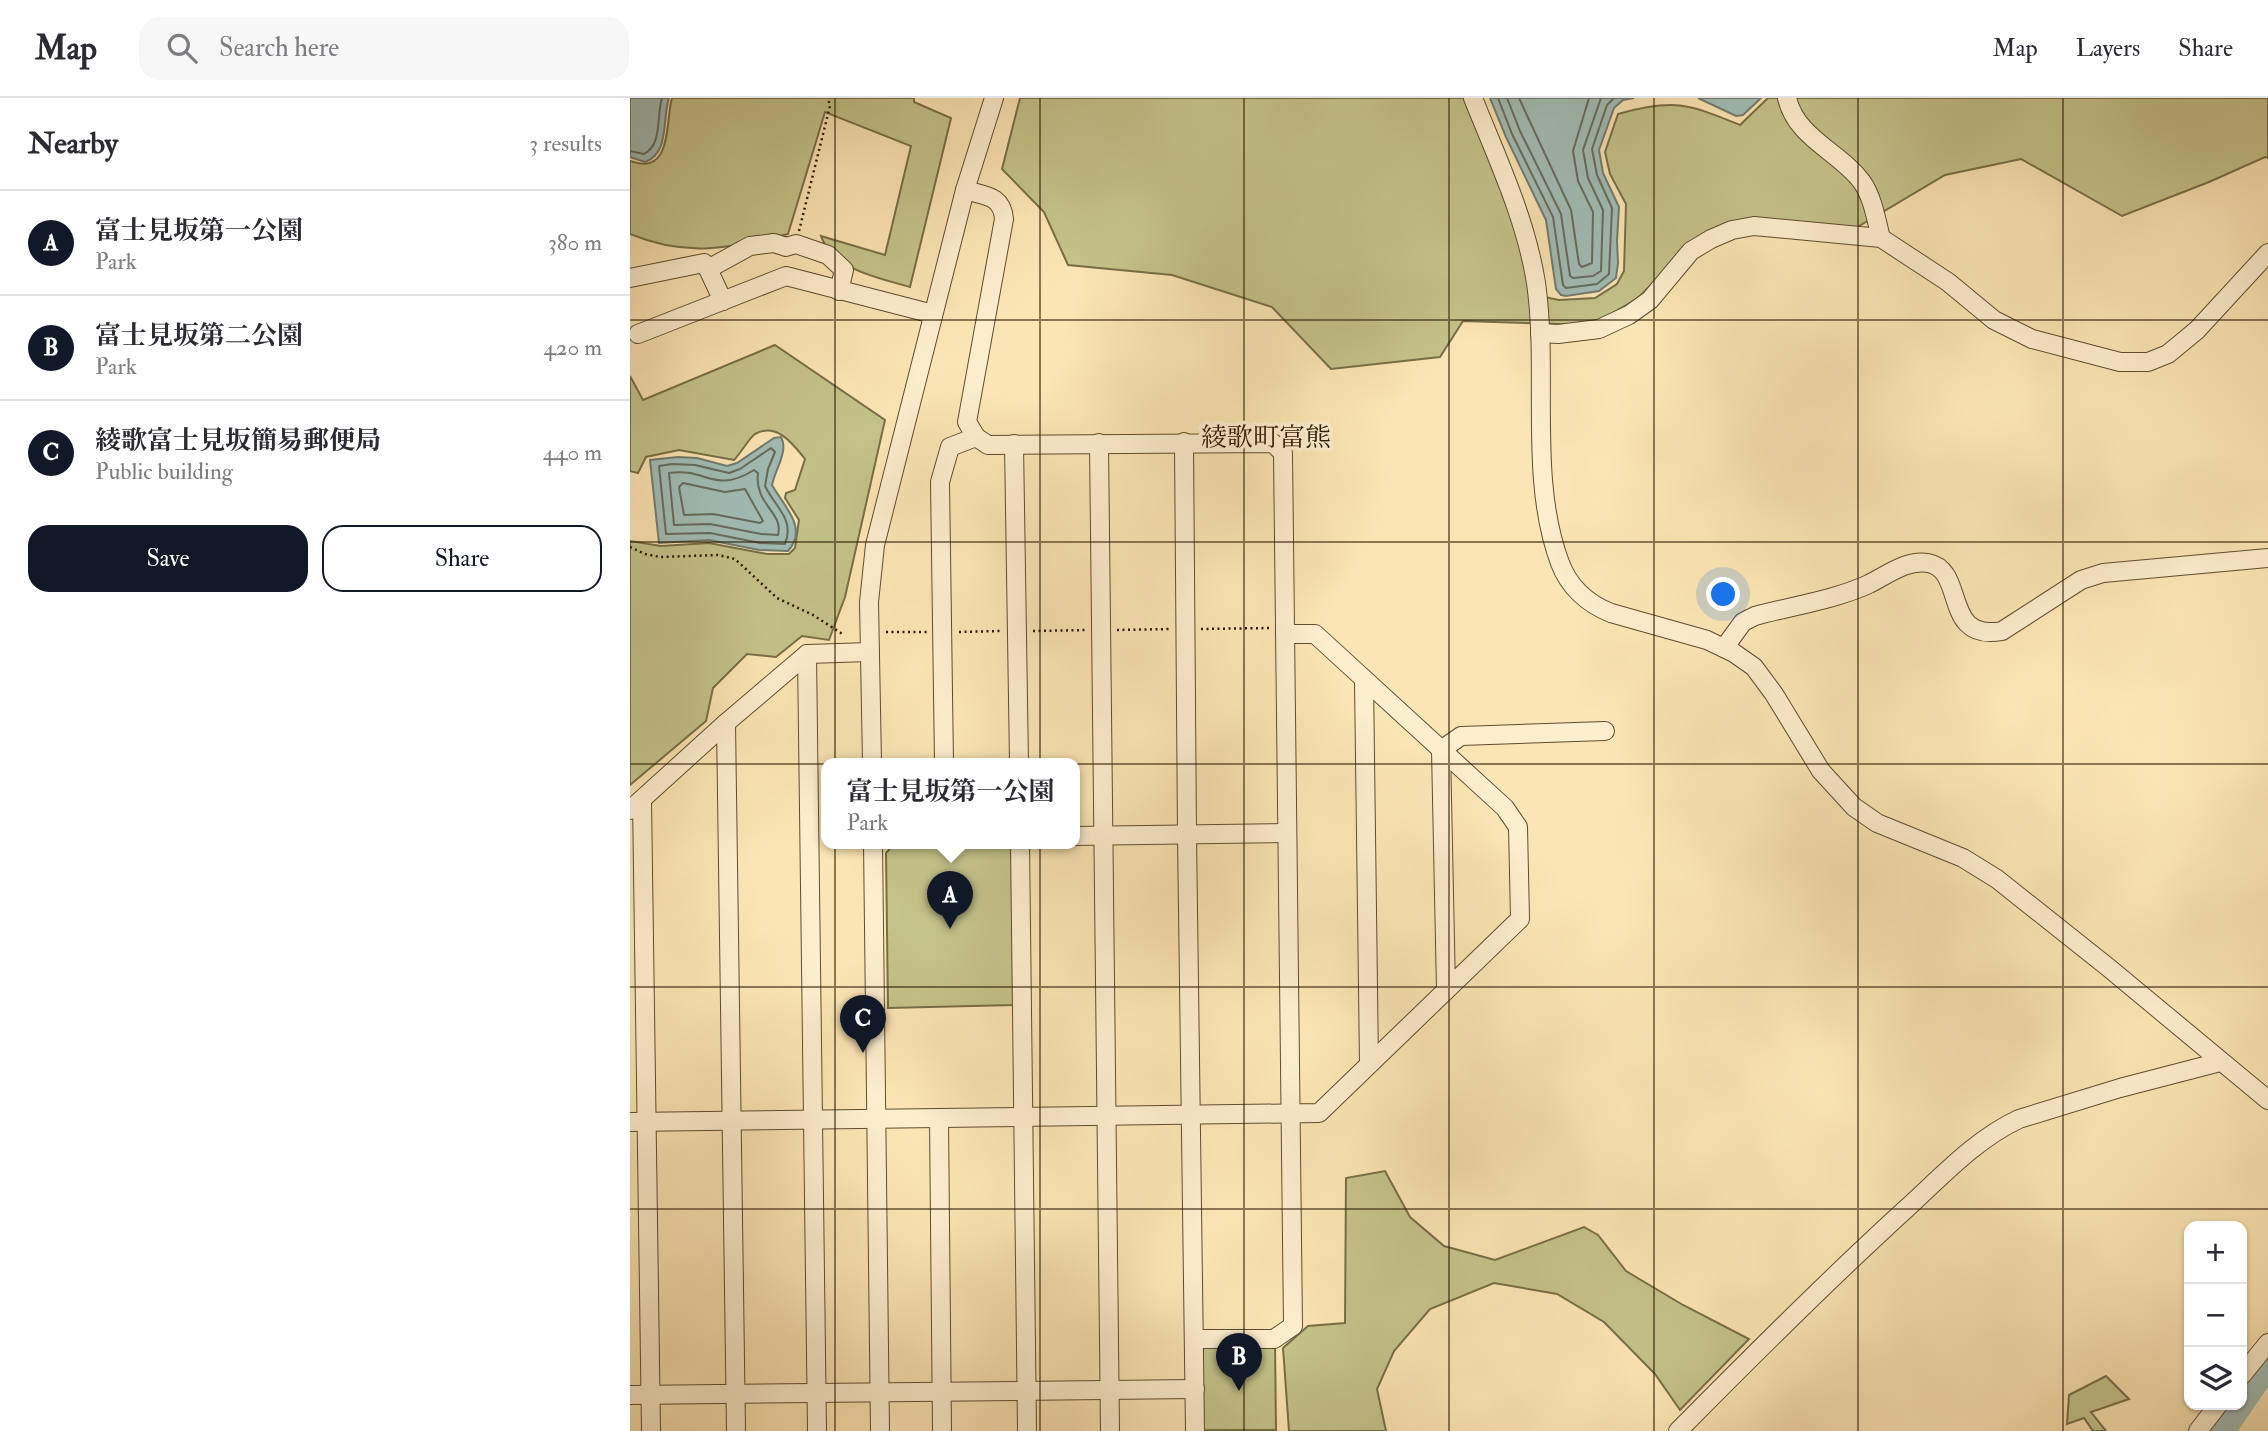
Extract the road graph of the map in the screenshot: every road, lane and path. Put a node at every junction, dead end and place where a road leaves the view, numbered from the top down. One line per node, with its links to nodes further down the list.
1 (828, 98): 7 (path)
2 (994, 98): 5 (street)
3 (1473, 98): 14 (street)
4 (1787, 98): 6 (street)
5 (965, 190): 13 (street); 16 (street)
6 (1881, 238): 8 (street); 14 (street)
7 (796, 244): 9 (street); 11 (street)
8 (2268, 253)
9 (708, 269): 10 (street); 12 (street)
10 (630, 278)
11 (839, 292): 12 (street); 13 (street)
12 (723, 301): 15 (street)
13 (933, 314): 27 (street)
14 (1540, 333): 28 (street)
15 (638, 334)
16 (976, 438): 19 (street); 26 (street)
17 (1184, 442): 18 (street); 22 (street); 25 (street)
18 (1098, 443): 19 (street); 23 (street)
19 (1014, 444): 24 (street)
20 (630, 547): 27 (path)
21 (2265, 564): 28 (street)
22 (1185, 629): 23 (path); 25 (path); 39 (street)
23 (1101, 630): 24 (path); 41 (street)
24 (1017, 631): 26 (path); 36 (street)
25 (1285, 631): 30 (street); 38 (street)
26 (942, 632): 27 (path); 35 (street)
27 (870, 643): 29 (street); 34 (street)
28 (1724, 648): 45 (street)
29 (807, 654): 31 (street); 53 (street)
30 (1364, 680): 33 (street); 46 (street)
31 (726, 723): 37 (street); 55 (street)
32 (1605, 731): 33 (street)
33 (1441, 750): 44 (street); 44 (street)
34 (872, 758)
35 (944, 758)
36 (1019, 758)
37 (636, 805): 56 (street)
38 (1286, 833): 39 (street); 48 (street)
39 (1187, 835): 41 (street); 49 (street)
40 (1080, 836): 41 (street)
41 (1103, 836): 51 (street)
42 (873, 849): 54 (street)
43 (1020, 849): 50 (street)
44 (1446, 990): 46 (street)
45 (2220, 1062): 47 (street); 78 (street)
46 (1369, 1064): 48 (street)
47 (2268, 1100)
48 (1291, 1114): 49 (street); 57 (street)
49 (1192, 1115): 51 (street); 57 (street)
50 (1025, 1116): 51 (street); 52 (street); 64 (street)
51 (1107, 1116): 61 (street)
52 (939, 1118): 54 (street); 63 (street)
53 (813, 1119): 54 (street); 55 (street); 65 (street)
54 (877, 1119): 62 (street)
55 (732, 1121): 56 (street); 66 (street)
56 (638, 1122): 68 (street)
57 (1194, 1339): 60 (street)
58 (2268, 1343): 59 (street)
59 (2247, 1369)
60 (1195, 1389): 61 (street); 77 (street)
61 (1110, 1390): 64 (street); 76 (street)
62 (880, 1392): 63 (street); 65 (street); 73 (street)
63 (942, 1392): 64 (street); 74 (street)
64 (1026, 1392): 75 (street)
65 (817, 1393): 66 (street); 72 (street)
66 (736, 1394): 68 (street); 71 (street)
67 (630, 1395): 68 (street)
68 (651, 1395): 70 (street)
69 (2214, 1410): 79 (street)
70 (651, 1431)
71 (736, 1431)
72 (817, 1431)
73 (880, 1431)
74 (942, 1431)
75 (1027, 1431)
76 (1110, 1431)
77 (1195, 1431)
78 (1678, 1431)
79 (2198, 1431)

